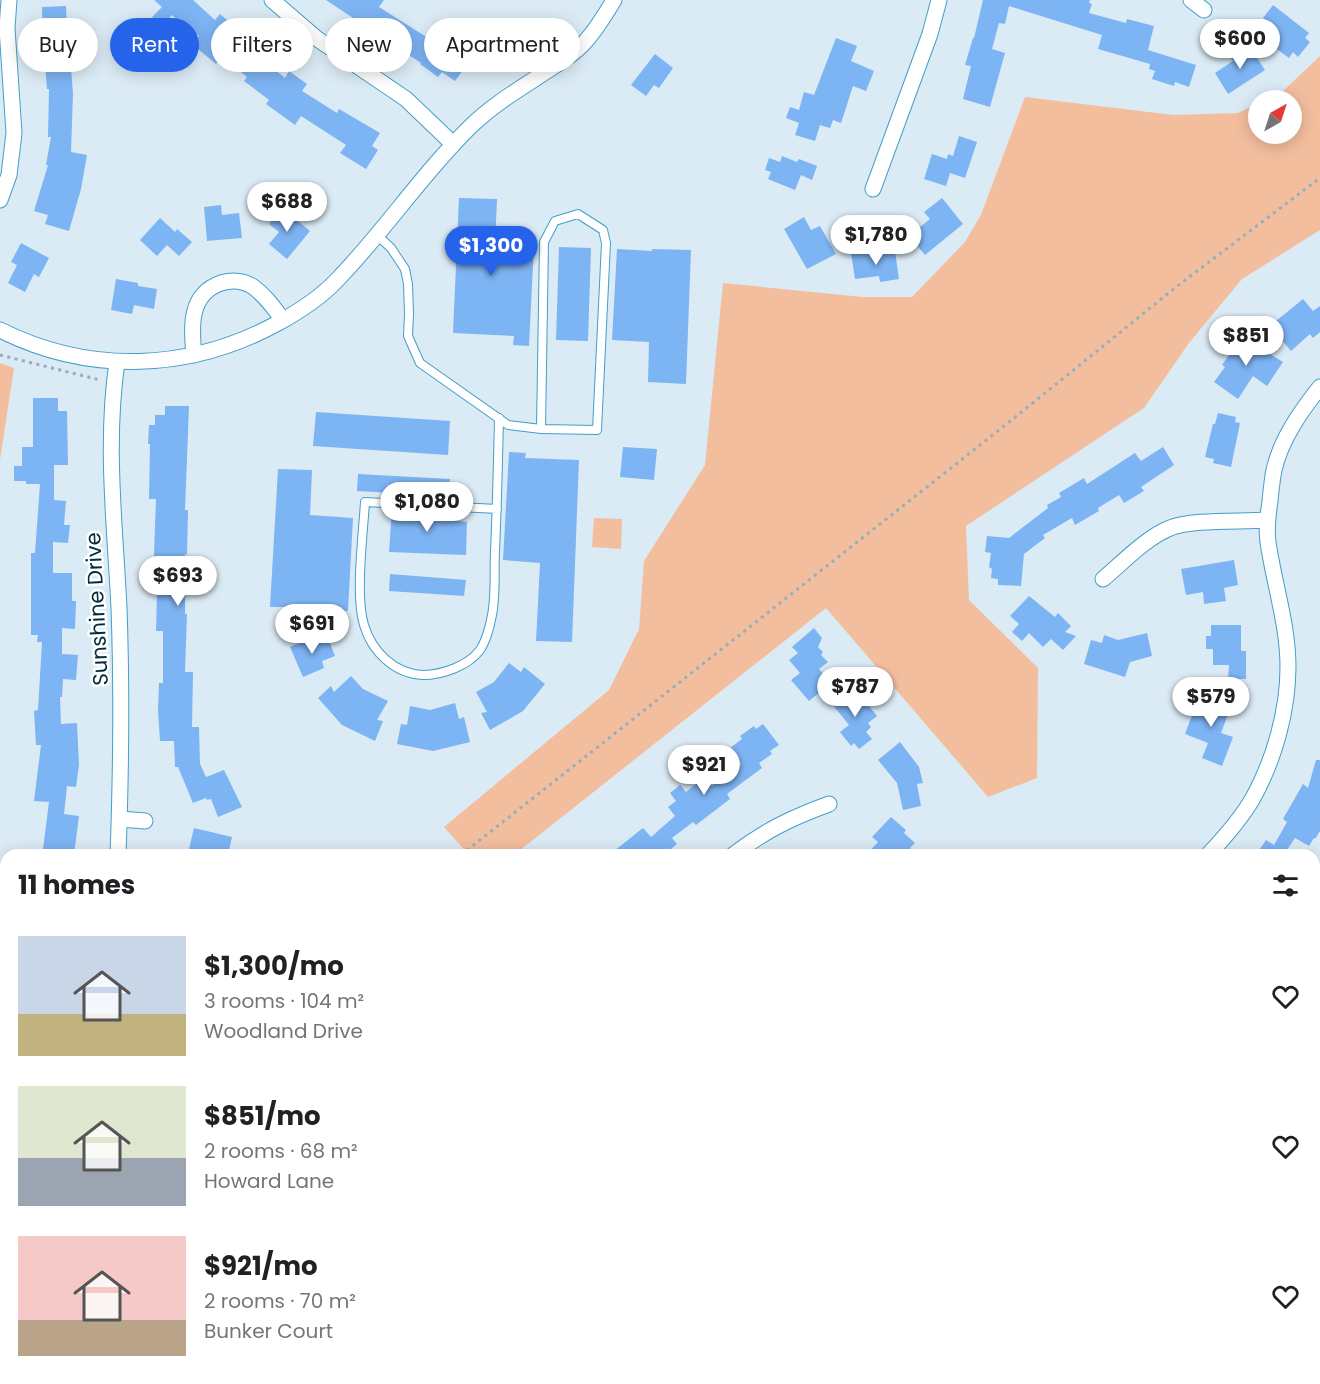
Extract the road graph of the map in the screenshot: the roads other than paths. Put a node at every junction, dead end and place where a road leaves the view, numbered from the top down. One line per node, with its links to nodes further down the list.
1 (9, 0): 7 (street)
2 (272, 0): 5 (street)
3 (614, 0): 5 (street)
4 (939, 0): 6 (street)
5 (453, 144): 8 (street)
6 (873, 189)
7 (0, 200)
8 (377, 235): 9 (street); 14 (lane)
9 (283, 320): 11 (street); 11 (street)
10 (0, 330): 12 (street)
11 (194, 355): 12 (street)
12 (117, 362): 20 (street, Sunshine Drive)
13 (1320, 387): 17 (street)
14 (500, 418): 15 (lane); 16 (lane)
15 (541, 429): 15 (lane)
16 (497, 509): 16 (lane)
17 (1267, 520): 18 (street); 24 (street)
18 (1103, 579)
19 (829, 804): 23 (street)
20 (120, 819): 21 (street); 22 (street, Sunshine Drive)
21 (145, 821)
22 (118, 849)
23 (741, 849)
24 (1214, 849)

